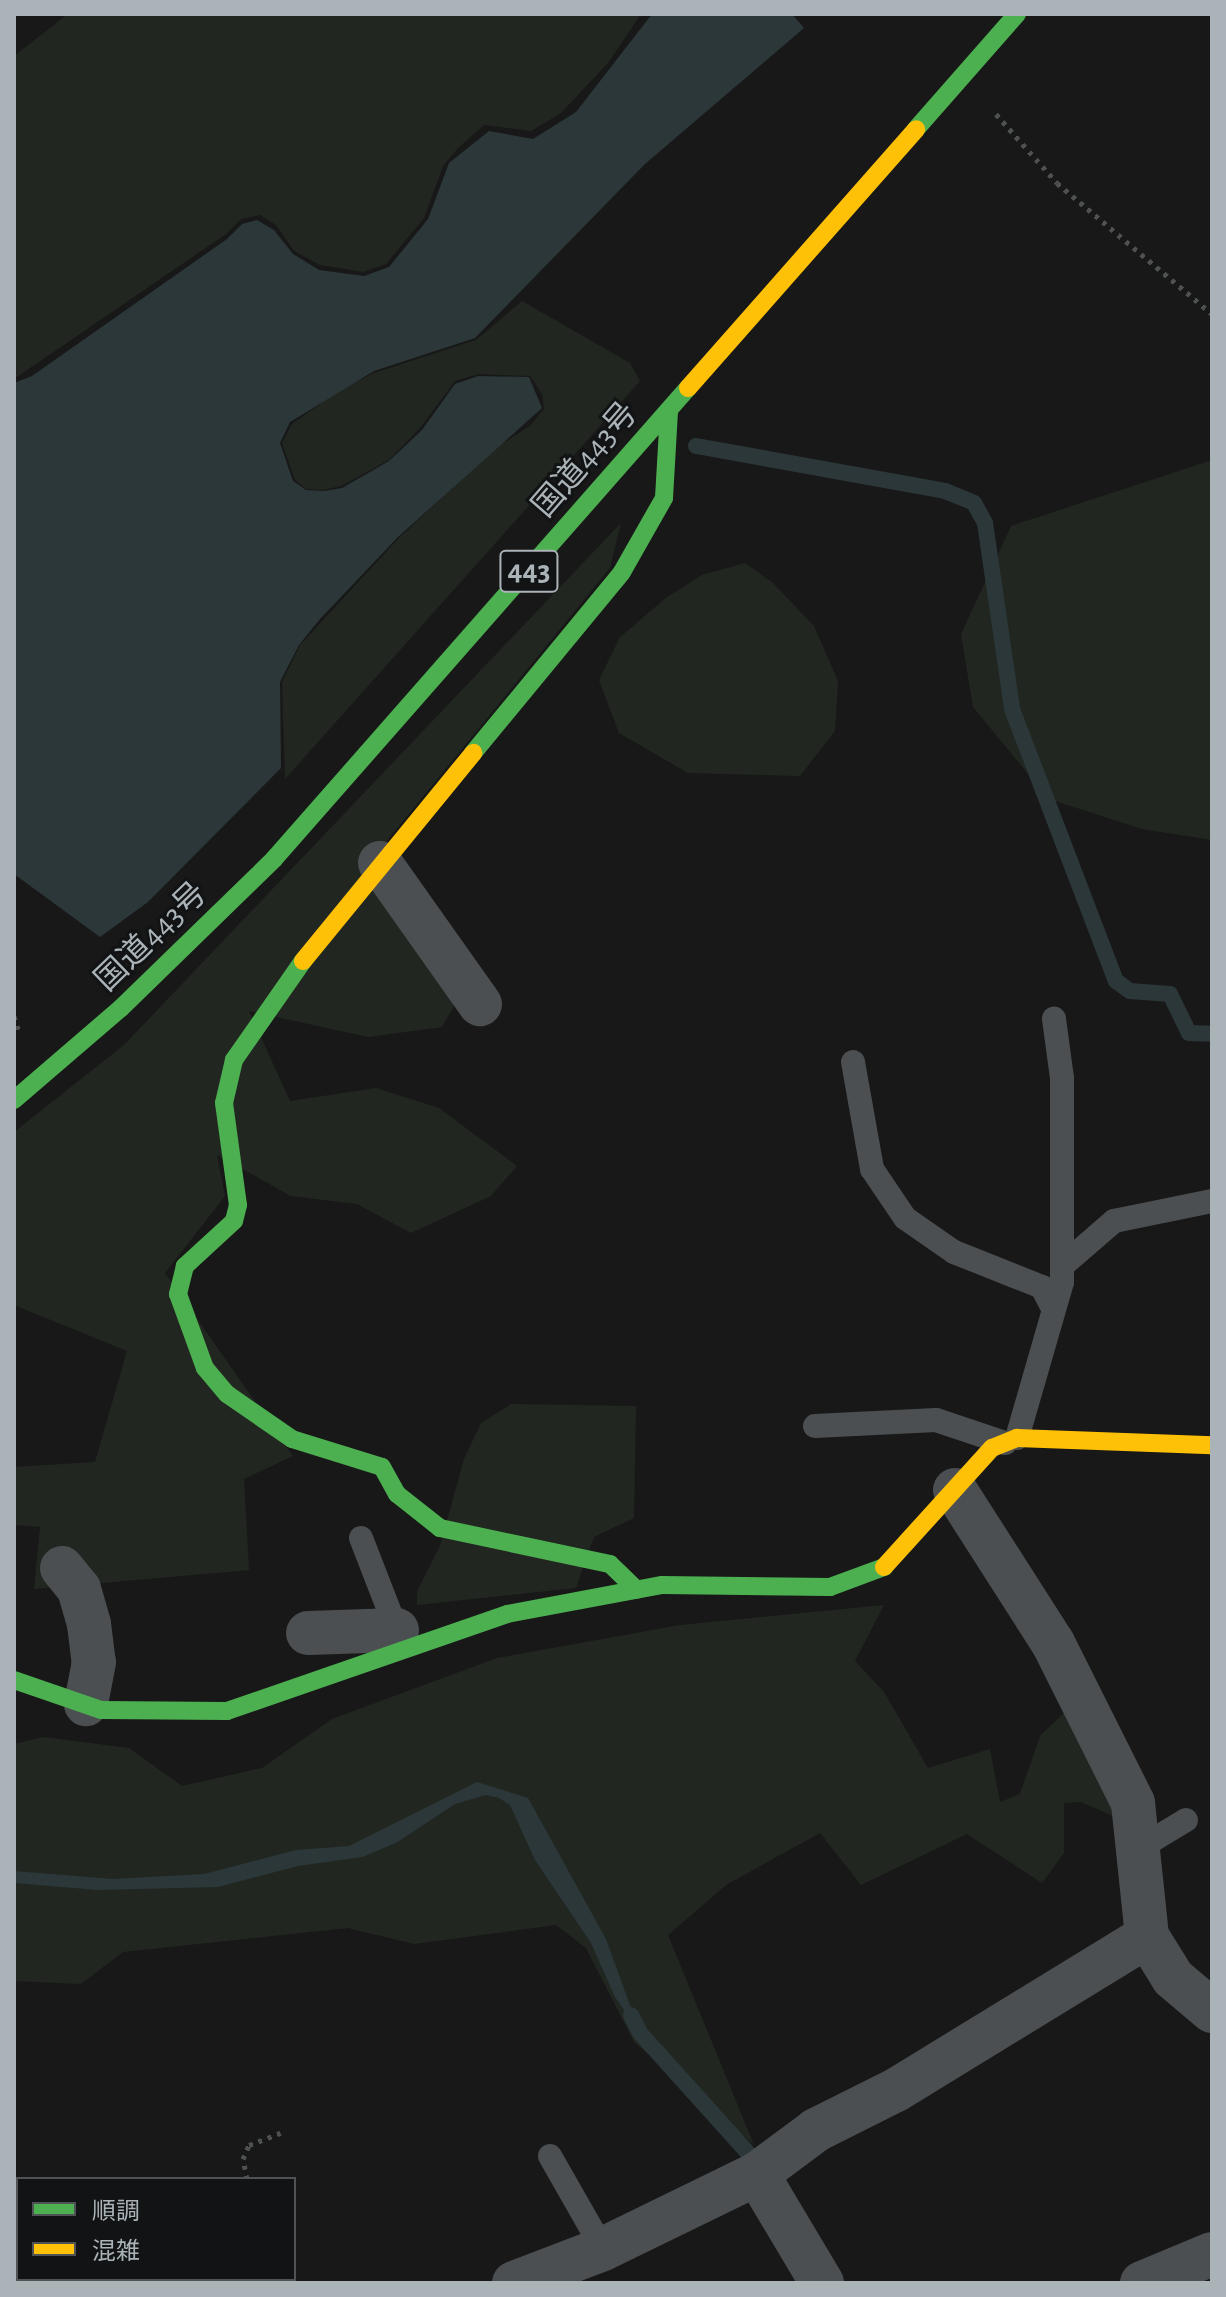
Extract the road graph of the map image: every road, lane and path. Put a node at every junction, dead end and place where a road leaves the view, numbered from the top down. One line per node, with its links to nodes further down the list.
1 (1017, 14): 2 (main road, 国道443号 / 443)
2 (961, 74): 3 (path); 4 (main road, 国道443号 / 443)
3 (1212, 314)
4 (669, 410): 5 (main road); 9 (main road, 国道443号 / 443)
5 (380, 863): 6 (street); 20 (main road)
6 (480, 1004)
7 (1054, 1019): 12 (lane)
8 (853, 1062): 13 (lane)
9 (14, 1100)
10 (1212, 1201): 12 (lane)
11 (1093, 1213): 12 (lane)
12 (1071, 1257): 13 (lane)
13 (1051, 1305): 15 (lane)
14 (815, 1426): 15 (lane)
15 (1011, 1440): 16 (main road); 17 (main road)
16 (1212, 1445)
17 (955, 1490): 20 (main road); 26 (street)
18 (361, 1538): 22 (lane)
19 (62, 1568): 24 (street)
20 (637, 1590): 22 (main road)
21 (308, 1633): 22 (street)
22 (400, 1640): 24 (main road)
23 (14, 1680): 24 (main road)
24 (86, 1704)
25 (1186, 1820): 26 (lane)
26 (1138, 1849): 27 (street)
27 (1147, 1936): 28 (street); 31 (street)
28 (1212, 2011)
29 (281, 2133): 32 (path)
30 (550, 2156): 33 (lane)
31 (757, 2174): 33 (street); 36 (street)
32 (247, 2177)
33 (603, 2249): 35 (street)
34 (1212, 2254): 37 (street)
35 (514, 2283)
36 (822, 2283)
37 (1142, 2283)

